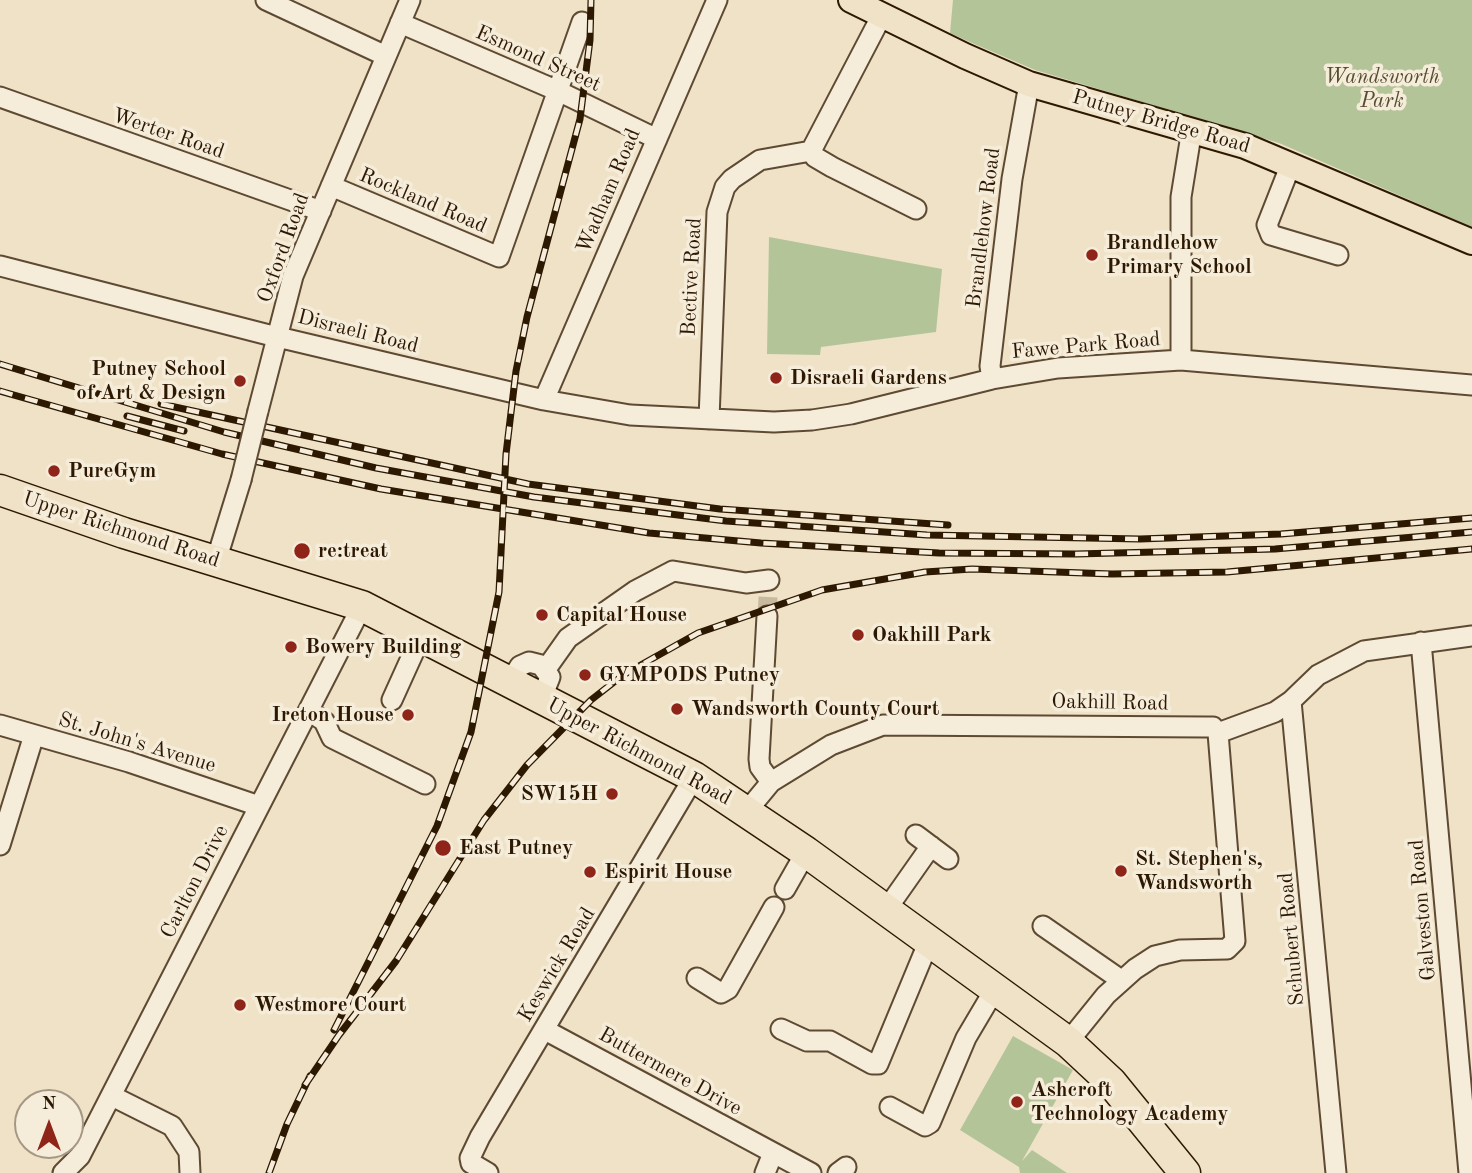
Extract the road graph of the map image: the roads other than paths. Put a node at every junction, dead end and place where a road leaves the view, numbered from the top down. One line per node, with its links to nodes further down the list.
1 (266, 0): 8 (street)
2 (410, 0): 7 (street, Oxford Road)
3 (717, 0): 13 (street, Wadham Road)
4 (851, 0): 5 (main road, Putney Bridge Road)
5 (882, 15): 9 (main road, Putney Bridge Road); 14 (street)
6 (582, 22): 10 (street)
7 (400, 23): 8 (street, Oxford Road); 10 (street, Esmond Street)
8 (386, 56): 16 (street, Oxford Road)
9 (1029, 83): 12 (main road, Putney Bridge Road); 24 (street, Brandlehow Road)
10 (558, 91): 13 (street, Esmond Street); 16 (street, Rockland Road)
11 (0, 97): 18 (street, Werter Road)
12 (1192, 129): 15 (main road, Putney Bridge Road); 23 (street)
13 (657, 139): 26 (street, Wadham Road)
14 (811, 151): 17 (street); 27 (street, Bective Road)
15 (1291, 164): 19 (main road, Putney Bridge Road); 20 (street)
16 (331, 186): 18 (street, Oxford Road)
17 (916, 209)
18 (321, 211): 22 (street, Oxford Road)
19 (1472, 242)
20 (1338, 255)
21 (0, 267): 22 (street, Disraeli Road)
22 (277, 336): 26 (street, Disraeli Road); 29 (street, Oxford Road, bridge)
23 (1181, 360): 24 (street, Fawe Park Road); 25 (street, Fawe Park Road)
24 (992, 379): 27 (street, Fawe Park Road)
25 (1472, 385)
26 (544, 400): 27 (street, Disraeli Road)
27 (709, 419)
28 (0, 490): 29 (highway, Upper Richmond Road)
29 (216, 561): 31 (highway, Upper Richmond Road)
30 (769, 580): 36 (street)
31 (362, 606): 33 (highway, Upper Richmond Road); 41 (street, Carlton Drive)
32 (766, 616): 46 (street)
33 (422, 636): 37 (highway, Upper Richmond Road); 39 (street)
34 (1472, 636): 35 (street)
35 (1421, 642): 40 (street); 74 (street, Galveston Road)
36 (546, 669): 37 (street); 38 (street)
37 (509, 683): 38 (highway, Upper Richmond Road)
38 (541, 699): 45 (highway, Upper Richmond Road)
39 (392, 700)
40 (1291, 701): 43 (street); 73 (street, Schubert Road)
41 (309, 711): 47 (street); 48 (street, Carlton Drive)
42 (0, 725): 44 (street, St. John's Avenue)
43 (1218, 733): 46 (street, Oakhill Road); 59 (street)
44 (34, 735): 48 (street, St. John's Avenue); 50 (street)
45 (694, 777): 49 (highway, Upper Richmond Road); 62 (street, Keswick Road)
46 (771, 782): 49 (street, Oakhill Road)
47 (425, 784)
48 (260, 806): 64 (street, Carlton Drive)
49 (747, 811): 51 (highway, Upper Richmond Road)
50 (0, 845)
51 (806, 852): 53 (street); 55 (highway, Upper Richmond Road)
52 (948, 859): 55 (street)
53 (785, 888)
54 (774, 907): 58 (street)
55 (886, 910): 57 (highway, Upper Richmond Road)
56 (1043, 926): 59 (street)
57 (929, 941): 60 (highway, Upper Richmond Road); 61 (street)
58 (697, 978)
59 (1121, 981): 63 (street)
60 (995, 989): 63 (highway, Upper Richmond Road); 65 (street)
61 (781, 1029)
62 (545, 1030): 66 (street, Buttermere Drive); 67 (street, Keswick Road)
63 (1068, 1042): 72 (highway, Upper Richmond Road)
64 (112, 1096): 68 (street, Carlton Drive); 69 (street)
65 (890, 1107)
66 (773, 1153): 70 (street); 71 (street, Buttermere Drive)
67 (473, 1170)
68 (62, 1173)
69 (190, 1173)
70 (765, 1173)
71 (811, 1173)
72 (1185, 1173)
73 (1336, 1173)
74 (1469, 1173)

